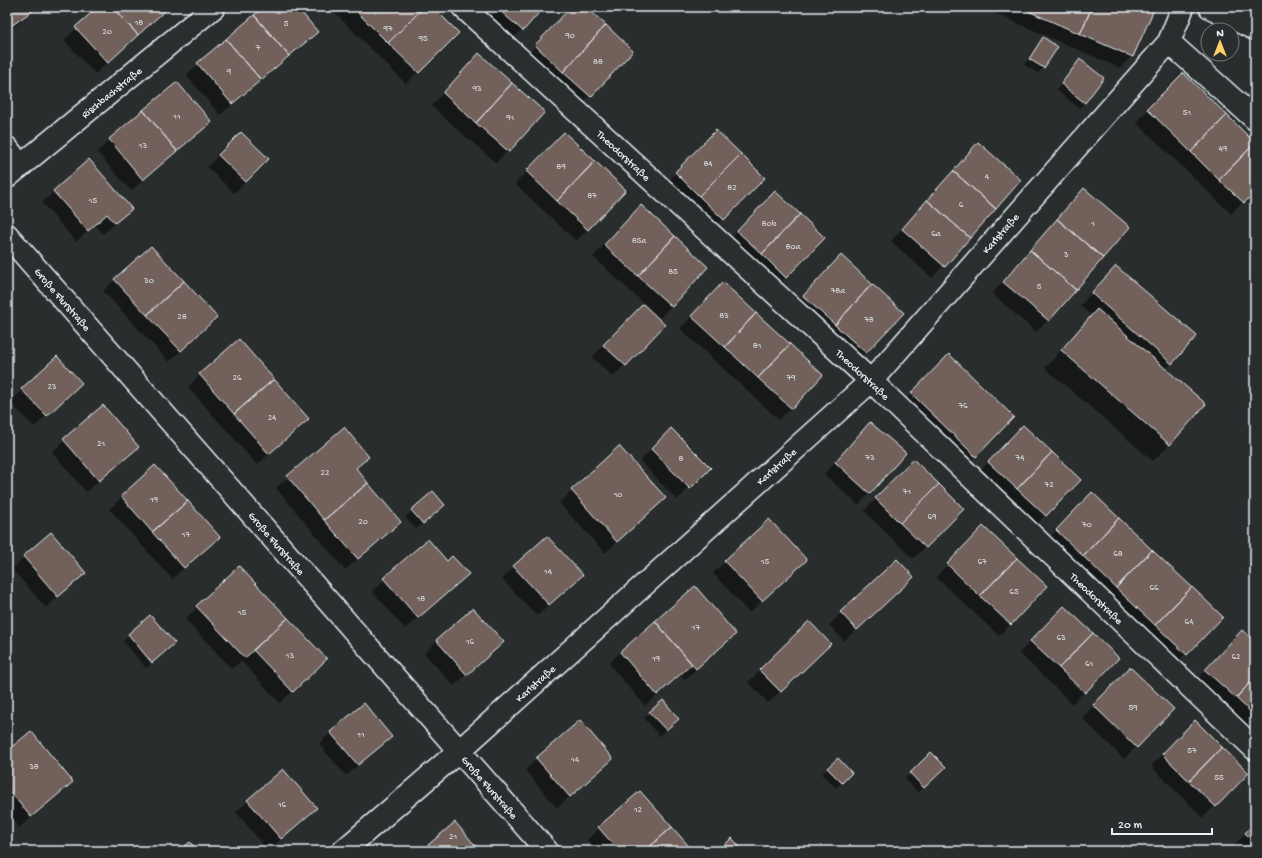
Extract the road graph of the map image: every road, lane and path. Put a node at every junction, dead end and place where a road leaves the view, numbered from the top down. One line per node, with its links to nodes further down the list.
1 (214, 7): 9 (street, Rischbachstraße)
2 (463, 7): 11 (street, Theodorstraße)
3 (1183, 7): 6 (street, Karlstraße)
4 (1210, 7): 5 (street)
5 (1255, 28)
6 (1169, 42): 7 (street); 11 (street, Karlstraße)
7 (1255, 119)
8 (7, 148): 9 (street)
9 (14, 171)
10 (7, 235): 13 (street, Große Flurstraße)
11 (871, 381): 12 (street, Theodorstraße); 13 (street, Karlstraße)
12 (1255, 749)
13 (459, 751): 14 (street, Karlstraße); 15 (street, Große Flurstraße)
14 (342, 851)
15 (547, 851)

